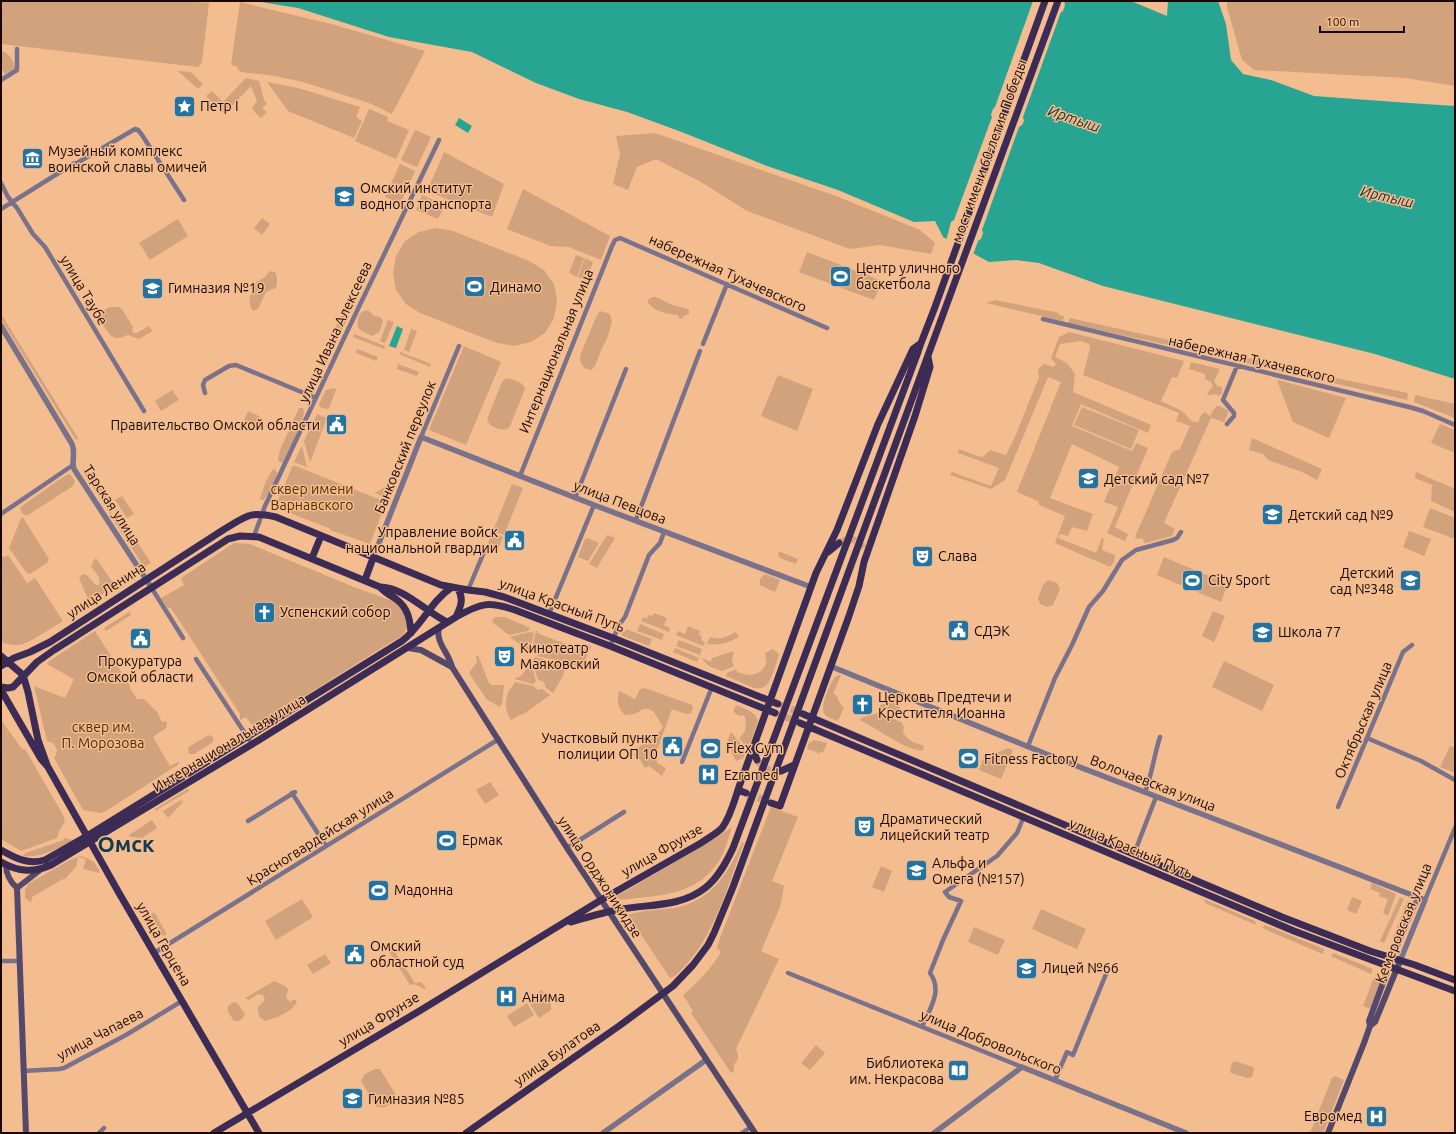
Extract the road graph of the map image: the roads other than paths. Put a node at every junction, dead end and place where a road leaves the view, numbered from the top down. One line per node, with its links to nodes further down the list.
1 (1046, 1): 15 (main road, мост имени 60-летия Победы)
2 (1058, 1): 19 (main road, мост имени 60-летия Победы)
3 (17, 49): 4 (street)
4 (1, 80)
5 (439, 140): 23 (street, улица Ивана Алексеева)
6 (1, 183): 8 (street, улица Таубе)
7 (184, 200): 8 (street)
8 (11, 202): 9 (street); 24 (street, улица Таубе)
9 (1, 209)
10 (620, 238): 11 (street, набережная Тухачевского); 29 (street, Интернациональная улица)
11 (727, 284): 14 (street, набережная Тухачевского); 16 (street)
12 (1043, 319): 20 (street, набережная Тухачевского)
13 (1, 326): 28 (street)
14 (827, 328)
15 (921, 343): 44 (main road, улица Фрунзе); 118 (main road, улица Фрунзе)
16 (703, 344)
17 (459, 346): 27 (street, Банковский переулок)
18 (700, 351): 34 (street)
19 (928, 355): 45 (main road); 129 (main road, улица Булатова)
20 (1237, 366): 25 (street); 26 (street, набережная Тухачевского)
21 (626, 369): 30 (street)
22 (205, 393): 23 (street)
23 (316, 398): 33 (street, улица Ивана Алексеева)
24 (144, 411)
25 (1227, 424)
26 (1455, 425)
27 (421, 437): 29 (street, улица Певцова); 43 (street, Банковский переулок)
28 (73, 465): 32 (street); 46 (street, Тарская улица)
29 (520, 476): 30 (street, улица Певцова)
30 (575, 498): 31 (street, улица Певцова)
31 (594, 505): 34 (street, улица Певцова); 54 (street)
32 (1, 514)
33 (262, 514): 37 (street, улица Ивана Алексеева); 38 (main road, улица Красный Путь); 46 (main road, улица Ленина)
34 (636, 520): 35 (street, улица Певцова)
35 (664, 532): 50 (street, улица Певцова); 62 (street)
36 (1181, 532): 88 (street)
37 (254, 536): 42 (main road); 48 (main road, улица Ленина)
38 (321, 536): 42 (main road); 43 (main road, улица Красный Путь)
39 (838, 543): 44 (main road)
40 (863, 548): 45 (main road)
41 (484, 552): 52 (street)
42 (312, 558): 47 (main road)
43 (373, 558): 47 (main road); 51 (main road, улица Красный Путь)
44 (823, 558): 50 (main road, улица Фрунзе)
45 (864, 562): 70 (main road)
46 (146, 580): 48 (street, Тарская улица); 55 (main road, улица Ленина)
47 (365, 580): 49 (main road)
48 (151, 587): 58 (main road, улица Ленина); 61 (street, Тарская улица)
49 (380, 587): 53 (main road); 60 (main road)
50 (811, 587): 75 (main road, улица Фрунзе)
51 (455, 588): 52 (main road, улица Красный Путь); 53 (main road, Интернациональная улица); 56 (main road)
52 (468, 590): 54 (main road, улица Красный Путь)
53 (428, 611): 57 (main road); 60 (main road, Интернациональная улица)
54 (549, 614): 62 (main road, улица Красный Путь)
55 (89, 617): 58 (main road); 68 (main road, улица Ленина)
56 (456, 617): 57 (main road, улица Красный Путь); 64 (main road, улица Красный Путь)
57 (447, 622): 59 (main road, Интернациональная улица)
58 (94, 624): 72 (main road, улица Ленина)
59 (439, 628): 65 (main road, Интернациональная улица); 71 (main road, улица Орджоникидзе)
60 (411, 633): 83 (main road, Интернациональная улица)
61 (183, 638)
62 (614, 638): 64 (street); 75 (main road, улица Красный Путь)
63 (1412, 645): 85 (street, Октябрьская улица)
64 (610, 646): 73 (main road, улица Красный Путь)
65 (408, 648): 71 (main road); 87 (main road, Интернациональная улица)
66 (1, 656): 68 (main road)
67 (196, 659): 83 (street)
68 (8, 661): 69 (main road, улица Ленина); 72 (main road)
69 (1, 666)
70 (830, 666): 80 (main road); 88 (street, Волочаевская улица)
71 (452, 667): 86 (main road, улица Орджоникидзе)
72 (23, 675): 74 (main road, улица Ленина); 93 (main road)
73 (712, 687): 77 (main road, улица Красный Путь); 91 (street)
74 (2, 688): 93 (main road)
75 (769, 701): 76 (main road, улица Красный Путь); 77 (main road, улица Фрунзе)
76 (778, 704)
77 (767, 710): 78 (main road, улица Красный Путь); 89 (main road, улица Фрунзе)
78 (775, 713)
79 (803, 714): 80 (main road, улица Красный Путь)
80 (811, 717): 82 (main road); 110 (main road, улица Красный Путь)
81 (800, 723): 82 (main road, улица Красный Путь)
82 (808, 726): 92 (main road); 103 (main road, улица Красный Путь)
83 (247, 737): 87 (street); 106 (main road, Интернациональная улица)
84 (1160, 737): 97 (street)
85 (1367, 738): 95 (street); 101 (street, Октябрьская улица)
86 (499, 739): 107 (street, Красногвардейская улица); 108 (main road, улица Орджоникидзе)
87 (252, 744): 106 (main road, Интернациональная улица)
88 (1028, 746): 97 (street, Волочаевская улица)
89 (753, 747): 90 (main road); 96 (main road, улица Фрунзе)
90 (757, 760)
91 (682, 762)
92 (794, 765): 94 (main road); 100 (main road)
93 (48, 767): 106 (main road, улица Герцена)
94 (781, 771)
95 (1455, 780)
96 (738, 790): 98 (main road); 116 (main road, улица Фрунзе)
97 (1145, 792): 99 (street, Волочаевская улица)
98 (746, 793)
99 (1156, 797): 110 (street); 115 (street, Волочаевская улица)
100 (771, 803)
101 (1338, 808)
102 (624, 812): 108 (street)
103 (1024, 816): 111 (main road, улица Красный Путь); 131 (street)
104 (248, 821): 107 (street)
105 (1455, 828): 117 (street, Кемеровская улица)
106 (89, 839): 109 (main road, Интернациональная улица); 113 (main road, Интернациональная улица); 120 (main road, улица Герцена)
107 (326, 846): 120 (street, Красногвардейская улица)
108 (567, 848): 116 (main road, улица Орджоникидзе)
109 (1, 850)
110 (1134, 854): 111 (main road); 121 (main road, улица Красный Путь)
111 (1132, 862): 124 (main road, улица Красный Путь)
112 (3, 863): 113 (main road, Интернациональная улица); 114 (main road)
113 (40, 870): 114 (main road)
114 (17, 888): 123 (main road)
115 (1418, 897): 117 (street, Волочаевская улица); 121 (street, Кемеровская улица)
116 (601, 900): 118 (main road, улица Орджоникидзе); 119 (main road, улица Фрунзе)
117 (1425, 900): 121 (street, Кемеровская улица)
118 (609, 912): 119 (main road, улица Фрунзе); 129 (main road, улица Орджоникидзе)
119 (557, 927): 136 (main road, улица Фрунзе)
120 (154, 953): 130 (main road, улица Герцена)
121 (1396, 959): 124 (main road, Кемеровская улица); 127 (main road, улица Красный Путь)
122 (1, 961): 123 (street)
123 (20, 961): 134 (main road)
124 (1393, 968): 128 (main road, улица Красный Путь); 149 (main road, Кемеровская улица)
125 (788, 973): 131 (street, улица Добровольского)
126 (1106, 974): 135 (street)
127 (1455, 980)
128 (1455, 991)
129 (663, 994): 132 (main road, улица Орджоникидзе); 143 (main road, улица Булатова)
130 (182, 1001): 134 (street, улица Чапаева); 136 (main road, улица Герцена)
131 (922, 1026): 133 (street, улица Добровольского)
132 (706, 1060): 137 (main road, улица Орджоникидзе); 144 (street)
133 (1022, 1067): 135 (street, улица Добровольского); 147 (street)
134 (24, 1071): 139 (main road)
135 (1055, 1080): 148 (street, улица Добровольского)
136 (247, 1112): 141 (main road, улица Фрунзе); 142 (main road, улица Герцена)
137 (751, 1127): 145 (street); 146 (main road, улица Орджоникидзе)
138 (104, 1128): 140 (street)
139 (26, 1133)
140 (99, 1133)
141 (214, 1133)
142 (259, 1133)
143 (466, 1133)
144 (603, 1133)
145 (742, 1133)
146 (755, 1133)
147 (934, 1133)
148 (1186, 1133)
149 (1328, 1133)

